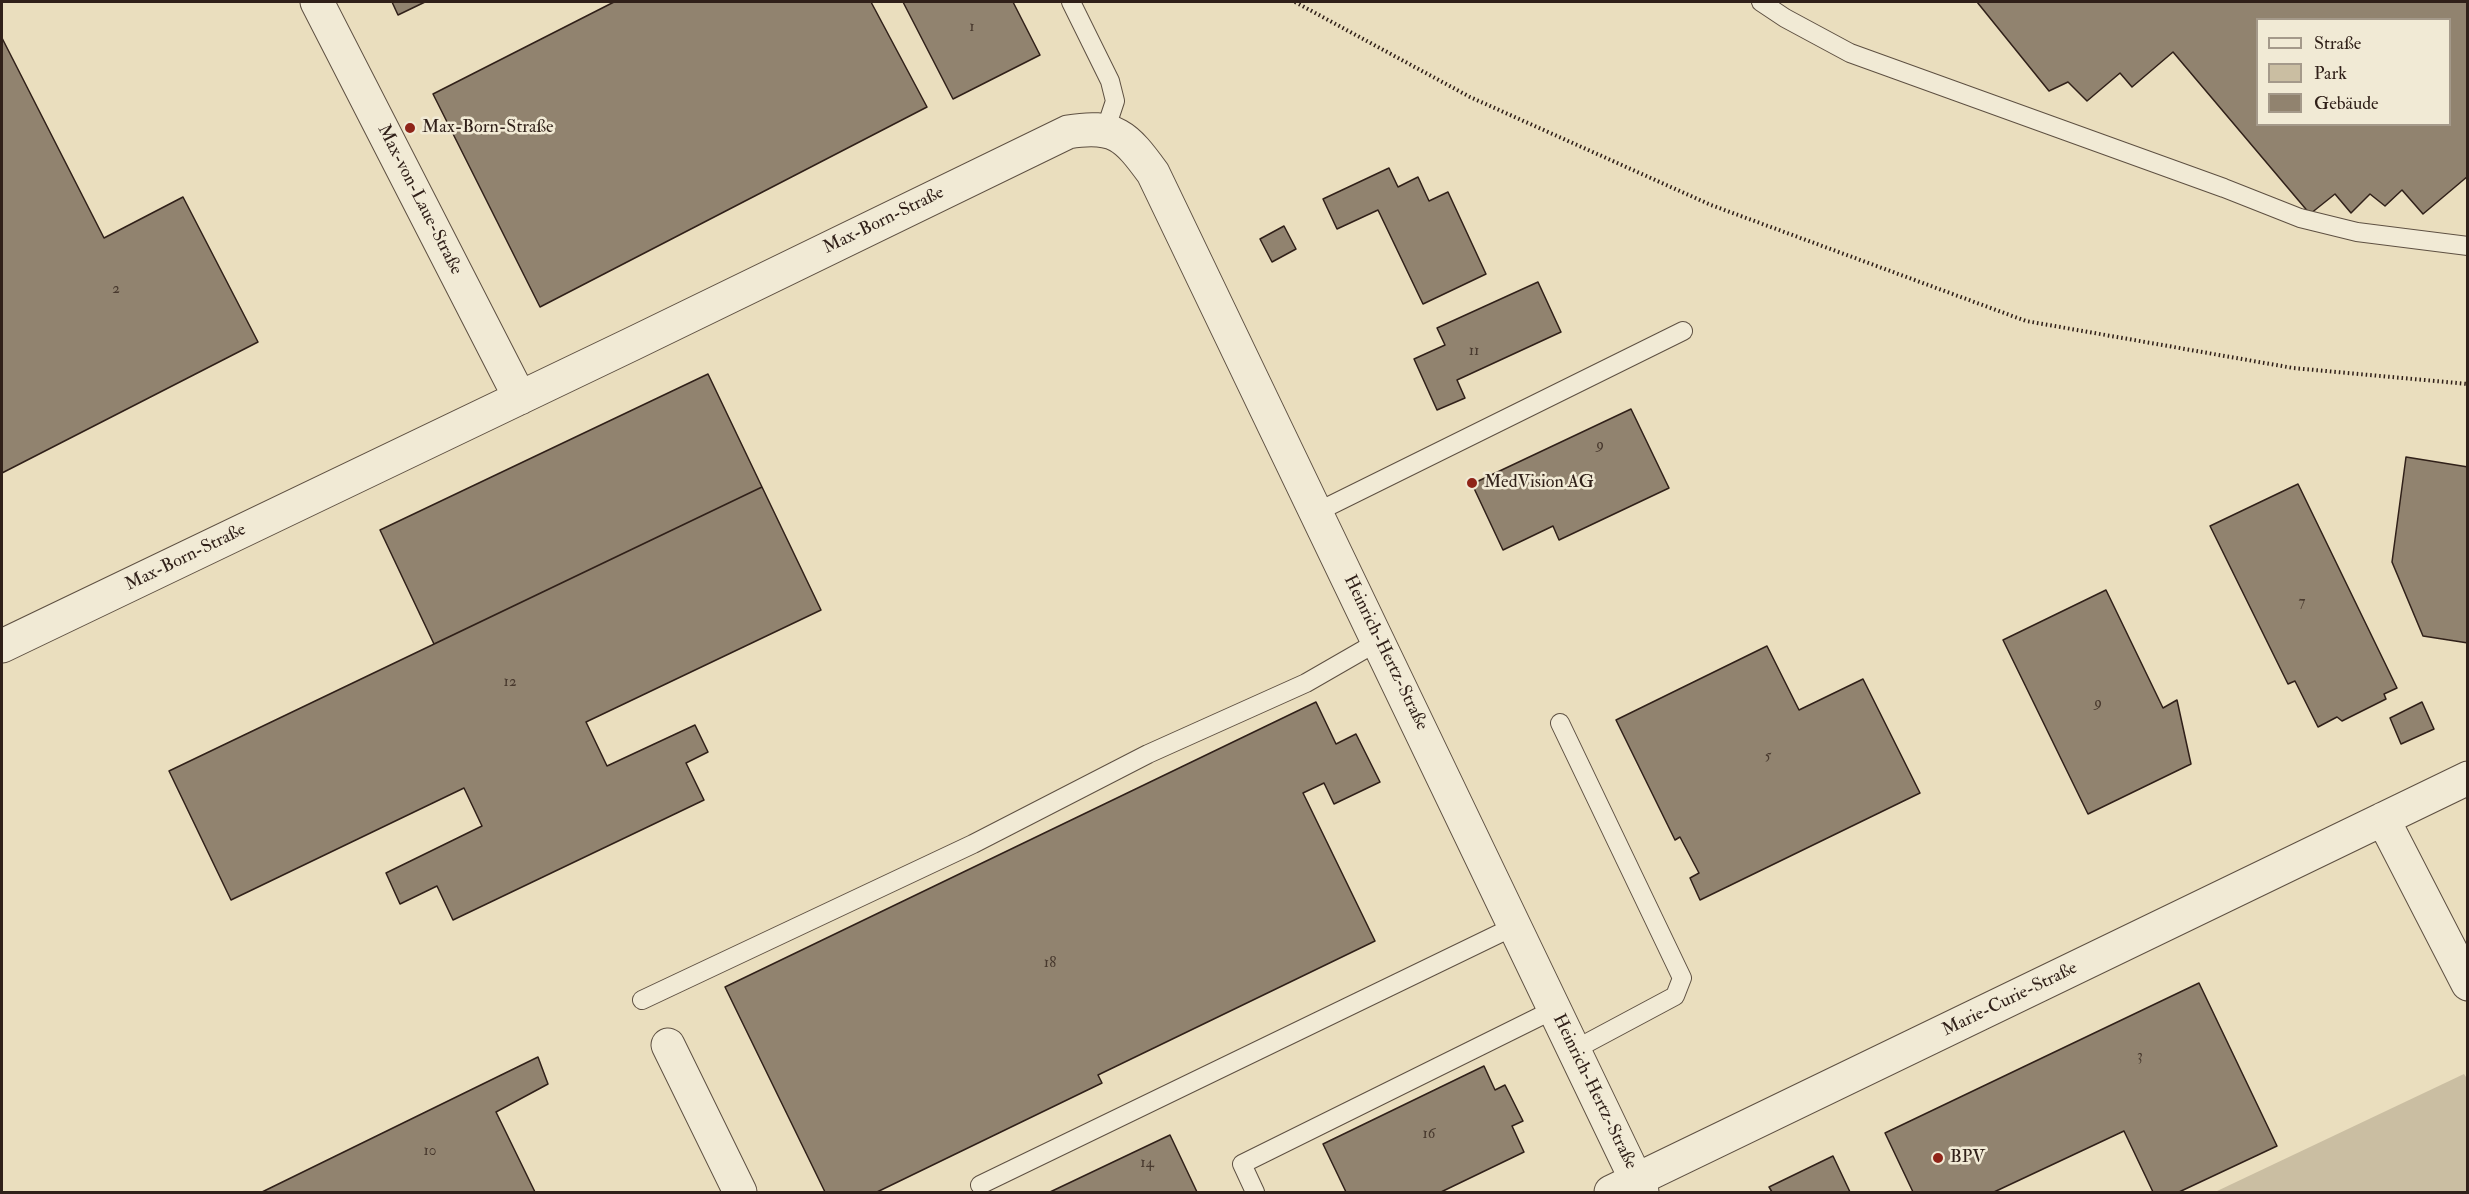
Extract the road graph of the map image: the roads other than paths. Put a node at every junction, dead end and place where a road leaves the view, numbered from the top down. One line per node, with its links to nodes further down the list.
1 (317, 2): 7 (street, Max-von-Laue-Straße)
2 (1071, 2): 4 (lane)
3 (1761, 2): 5 (lane)
4 (1113, 134): 7 (street, Max-Born-Straße); 8 (street, Heinrich-Hertz-Straße)
5 (2468, 246)
6 (1683, 331): 8 (lane)
7 (520, 398): 10 (street, Max-Born-Straße)
8 (1317, 512): 9 (street, Heinrich-Hertz-Straße)
9 (1379, 641): 14 (street, Heinrich-Hertz-Straße); 16 (lane)
10 (2, 646)
11 (1560, 723): 19 (lane)
12 (2468, 778): 13 (street, Marie-Curie-Straße)
13 (2383, 819): 15 (street); 21 (street, Marie-Curie-Straße)
14 (1515, 926): 17 (street, Heinrich-Hertz-Straße); 20 (lane)
15 (2468, 984)
16 (642, 1000)
17 (1555, 1009): 19 (street, Heinrich-Hertz-Straße); 23 (lane)
18 (668, 1045): 22 (street)
19 (1574, 1050): 21 (street, Heinrich-Hertz-Straße)
20 (980, 1185)
21 (1630, 1188)
22 (740, 1192)
23 (1255, 1192)

